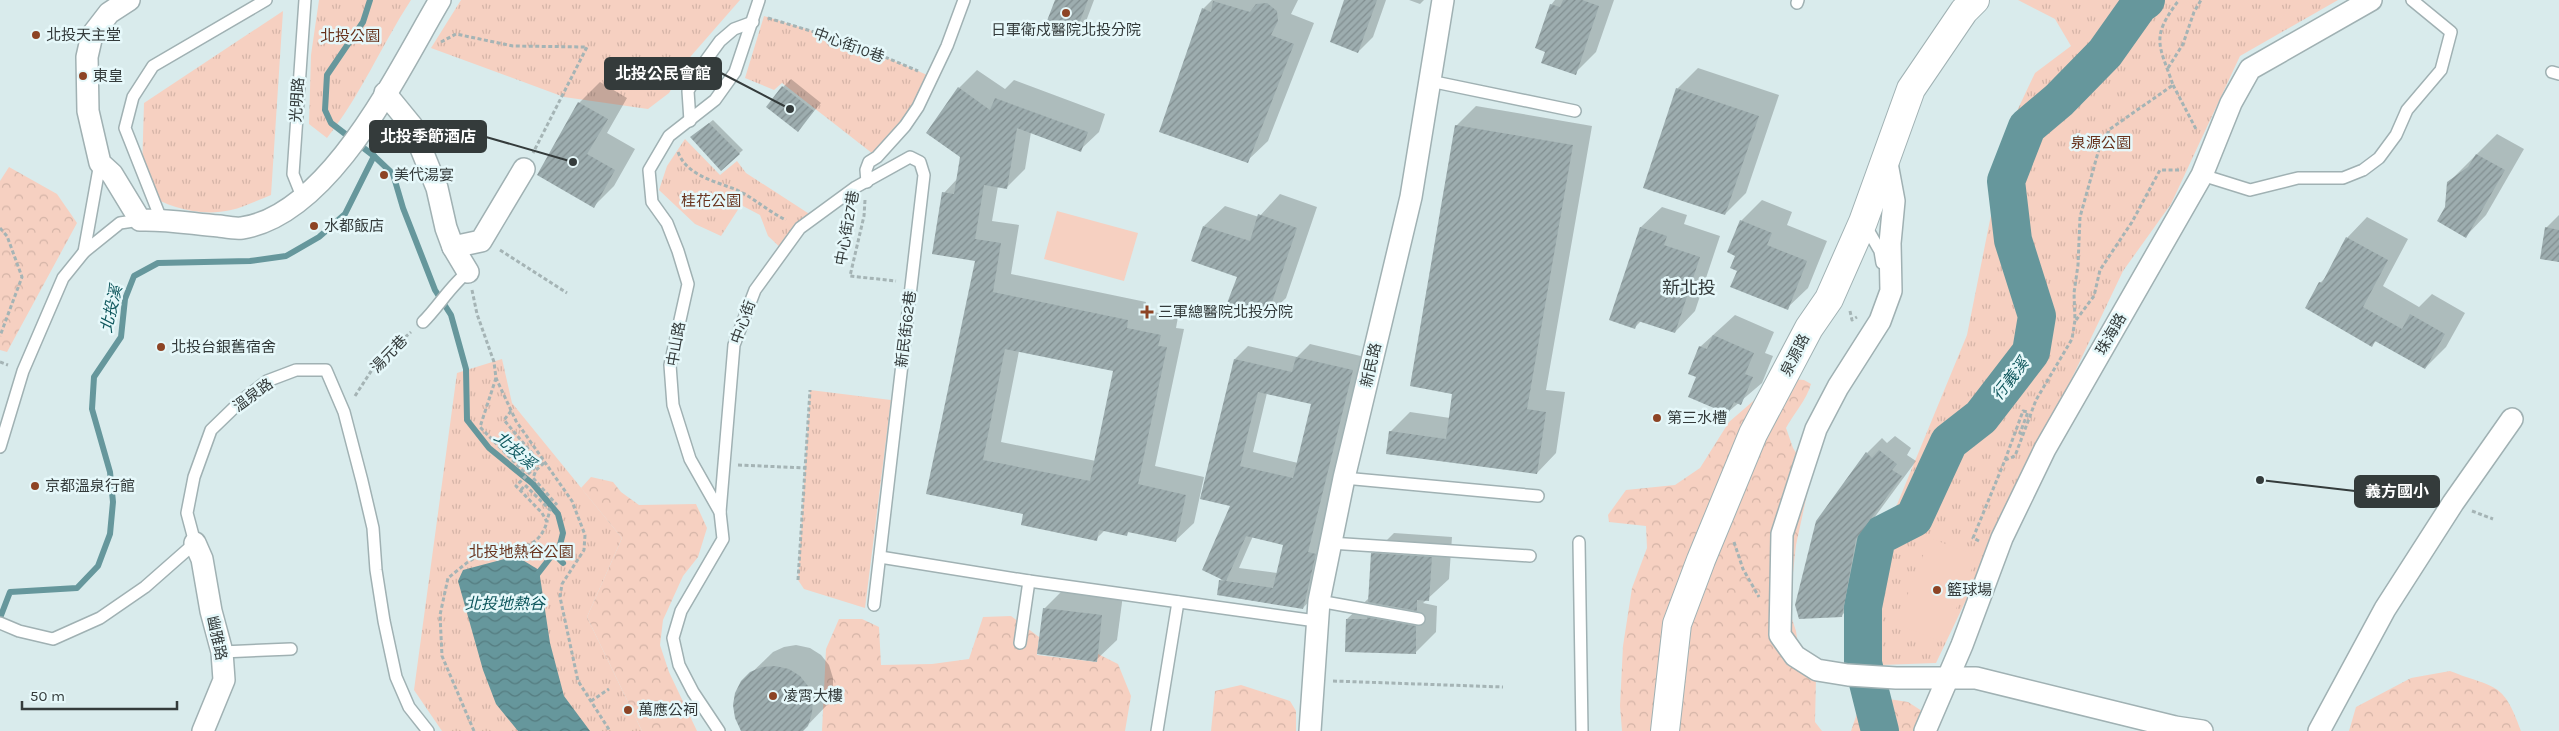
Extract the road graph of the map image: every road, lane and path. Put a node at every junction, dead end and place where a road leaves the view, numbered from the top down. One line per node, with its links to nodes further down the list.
1 (129, 0): 26 (street)
2 (266, 0): 33 (lane)
3 (305, 0): 31 (lane, 光明路)
4 (440, 0): 20 (street)
5 (759, 0): 14 (lane, 中山路)
6 (964, 0): 17 (lane)
7 (1443, 0): 18 (street, 新民路)
8 (1975, 0): 25 (street, 泉源路)
9 (2179, 0): 16 (path)
10 (2201, 0): 16 (path)
11 (2371, 0): 29 (street, 珠海路)
12 (2412, 0): 29 (lane)
13 (764, 16): 17 (path, 中心街10巷)
14 (753, 22): 22 (lane, 中山路); 22 (lane)
15 (439, 43): 27 (path)
16 (2168, 69): 19 (path)
17 (932, 78): 30 (lane)
18 (1430, 81): 21 (lane); 62 (street, 新民路)
19 (2173, 86): 23 (path); 44 (path)
20 (385, 93): 31 (street); 37 (street)
21 (1574, 110)
22 (690, 121): 66 (lane, 中山路)
23 (2197, 130)
24 (676, 148): 32 (path)
25 (1886, 157): 34 (street, 泉源路); 43 (street)
26 (100, 163): 33 (street); 38 (lane)
27 (524, 169): 36 (street)
28 (2180, 170): 44 (path)
29 (2202, 175): 86 (street, 珠海路)
30 (867, 182): 40 (path, 中心街27巷); 40 (lane, 新民街62巷); 58 (lane, 中心街)
31 (303, 199): 33 (street)
32 (777, 216)
33 (150, 219): 38 (lane)
34 (1863, 222): 42 (street, 泉源路); 43 (lane)
35 (0, 228): 46 (path)
36 (481, 241): 37 (street); 41 (path)
37 (453, 248): 39 (street)
38 (84, 252): 54 (lane)
39 (462, 277): 45 (lane); 48 (path)
40 (912, 283): 74 (lane, 新民街62巷)
41 (567, 293)
42 (1829, 299): 47 (path); 99 (street, 泉源路)
43 (1884, 310): 47 (street)
44 (2076, 320): 53 (path)
45 (423, 322): 51 (path, 湯元巷)
46 (0, 336)
47 (1867, 341): 86 (street)
48 (496, 378): 50 (path); 61 (path)
49 (810, 390): 59 (path)
50 (511, 411): 55 (path); 57 (path)
51 (344, 412): 71 (lane, 溫泉路); 92 (lane, 溫泉路)
52 (2512, 419): 102 (street)
53 (2023, 434): 56 (path); 56 (path)
54 (0, 447)
55 (536, 458)
56 (2005, 460): 68 (path)
57 (543, 462): 60 (path); 90 (path)
58 (725, 464): 59 (path); 66 (lane, 中心街)
59 (806, 468): 75 (path)
60 (535, 469): 61 (path); 65 (path)
61 (526, 474): 63 (path)
62 (1344, 478): 64 (lane); 72 (street, 新民路)
63 (521, 490): 67 (path); 67 (path)
64 (1538, 496)
65 (557, 506)
66 (720, 512): 95 (lane, 中山路)
67 (547, 522): 93 (path)
68 (1973, 538)
69 (1734, 539): 78 (path)
70 (1579, 542): 98 (lane)
71 (195, 543): 82 (lane); 85 (street, 幽雅路)
72 (1330, 543): 73 (lane); 80 (street, 新民路)
73 (1530, 556)
74 (880, 558): 76 (lane); 79 (lane, 新民街62巷)
75 (798, 580)
76 (1029, 581): 77 (lane); 83 (lane)
77 (1178, 602): 80 (lane); 96 (lane)
78 (1763, 604)
79 (874, 606)
80 (1318, 611): 81 (lane); 87 (street, 新民路)
81 (1419, 619)
82 (0, 623)
83 (1020, 643)
84 (291, 649): 85 (lane)
85 (222, 652): 91 (street, 幽雅路)
86 (1948, 677): 100 (street, 珠海路); 101 (street)
87 (1312, 680): 88 (path); 97 (street, 新民路)
88 (1502, 687)
89 (609, 689): 90 (path)
90 (591, 701): 94 (path)
91 (203, 731)
92 (428, 731)
93 (474, 731)
94 (610, 731)
95 (719, 731)
96 (1157, 731)
97 (1310, 731)
98 (1582, 731)
99 (1665, 731)
100 (1925, 731)
101 (2202, 731)
102 (2319, 731)

